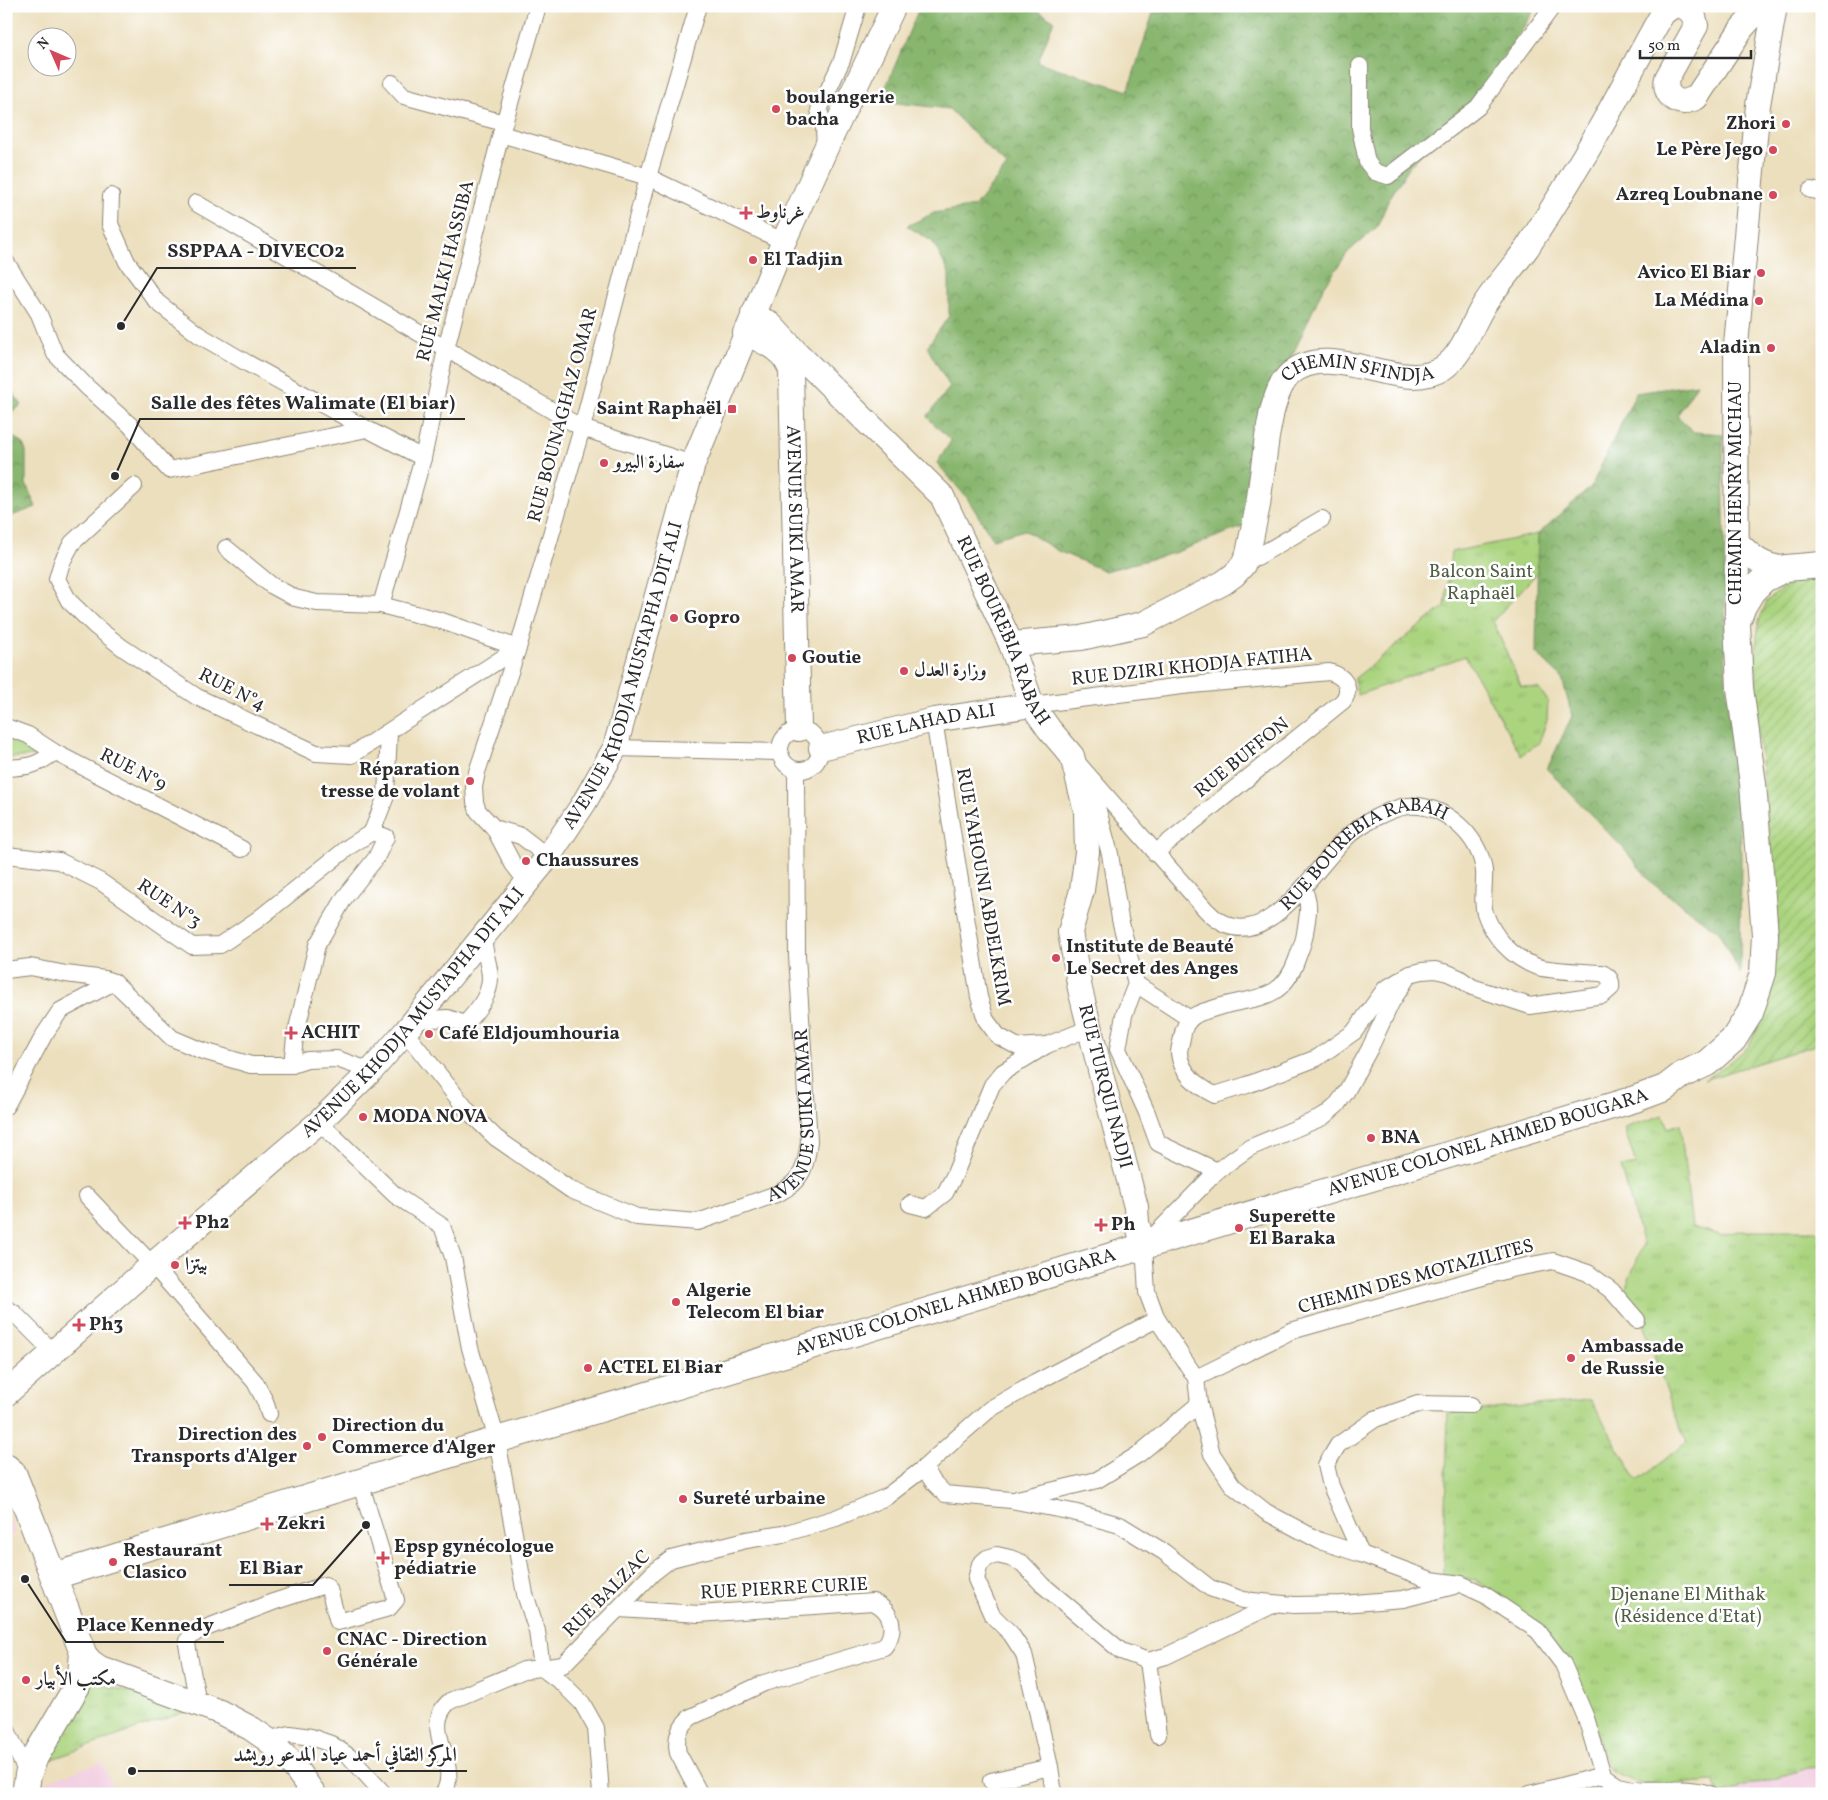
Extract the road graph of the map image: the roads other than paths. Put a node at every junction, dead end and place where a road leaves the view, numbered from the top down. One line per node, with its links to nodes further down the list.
1 (538, 6): 12 (street, RUE MALKI HASSIBA)
2 (698, 6): 14 (street, RUE BOUNAGHAZ OMAR)
3 (858, 6): 13 (street)
4 (894, 6): 13 (street, AVENUE KHODJA MUSTAPHA DIT ALI)
5 (1553, 6): 10 (street)
6 (1673, 6): 30 (street, CHEMIN SFINDJA)
7 (1681, 6): 8 (street)
8 (1762, 6)
9 (1775, 6): 28 (street, CHEMIN HENRY MICHAU)
10 (1360, 66)
11 (392, 83): 12 (street)
12 (503, 128): 14 (street); 20 (street, RUE MALKI HASSIBA)
13 (825, 150): 17 (street, AVENUE KHODJA MUSTAPHA DIT ALI)
14 (648, 177): 17 (street); 22 (street, RUE BOUNAGHAZ OMAR)
15 (111, 196): 23 (street)
16 (196, 203): 20 (street)
17 (783, 243): 19 (street, AVENUE KHODJA MUSTAPHA DIT ALI)
18 (6, 262): 23 (street)
19 (749, 323): 21 (street, RUE BOUREBIA RABAH); 25 (street, AVENUE KHODJA MUSTAPHA DIT ALI)
20 (446, 349): 22 (street); 24 (street, RUE MALKI HASSIBA)
21 (790, 355): 35 (street, RUE BOUREBIA RABAH); 41 (street, AVENUE SUIKI AMAR)
22 (582, 428): 25 (street); 36 (street, RUE BOUNAGHAZ OMAR)
23 (366, 429): 24 (street)
24 (423, 458): 33 (street, RUE MALKI HASSIBA)
25 (693, 464): 43 (street, AVENUE KHODJA MUSTAPHA DIT ALI)
26 (134, 486): 42 (street, RUE N°4)
27 (1322, 519): 30 (street)
28 (1736, 541): 32 (street); 34 (street, CHEMIN HENRY MICHAU)
29 (226, 548): 33 (street)
30 (1248, 554): 35 (street, CHEMIN SFINDJA)
31 (1822, 565): 32 (main road, AVENUE COLONEL AHMED BOUGARA)
32 (1786, 568): 34 (main road, AVENUE COLONEL AHMED BOUGARA)
33 (381, 605): 36 (street)
34 (1737, 622): 75 (main road, AVENUE COLONEL AHMED BOUGARA)
35 (1010, 644): 38 (street, RUE BOUREBIA RABAH)
36 (518, 648): 42 (street, RUE N°4); 51 (street, RUE BOUNAGHAZ OMAR)
37 (1348, 688): 38 (street, RUE DZIRI KHODJA FATIHA); 54 (street, RUE BUFFON)
38 (1032, 705): 39 (street, RUE LAHAD ALI); 47 (street, RUE BOUREBIA RABAH)
39 (934, 720): 44 (street, RUE LAHAD ALI); 67 (street, RUE YAHOUNI ABDELKRIM)
40 (6, 727): 45 (street, RUE N°9)
41 (799, 729): 44 (street); 46 (street)
42 (389, 732): 52 (street)
43 (615, 748): 46 (street); 56 (street, AVENUE KHODJA MUSTAPHA DIT ALI)
44 (821, 748): 49 (street)
45 (54, 752): 48 (street); 53 (street, RUE N°9)
46 (780, 752): 49 (street)
47 (1072, 756): 50 (street, RUE BOUREBIA RABAH); 66 (street, RUE TURQUI NADJI)
48 (6, 768)
49 (796, 770): 65 (street, AVENUE SUIKI AMAR)
50 (1088, 775): 54 (street, RUE BOUREBIA RABAH); 63 (street)
51 (494, 828): 56 (street); 57 (street, RUE BOUNAGHAZ OMAR)
52 (372, 832): 55 (street, RUE N°3); 68 (street)
53 (242, 849)
54 (1155, 853): 58 (street, RUE BOUREBIA RABAH)
55 (6, 855)
56 (548, 858): 57 (street, AVENUE KHODJA MUSTAPHA DIT ALI)
57 (527, 882): 59 (street, AVENUE KHODJA MUSTAPHA DIT ALI)
58 (1303, 889): 61 (street, RUE BOUREBIA RABAH); 64 (street)
59 (483, 938): 65 (street, AVENUE KHODJA MUSTAPHA DIT ALI); 65 (street)
60 (6, 970): 62 (street)
61 (1410, 974): 64 (street); 72 (street)
62 (114, 982): 68 (street); 70 (street)
63 (1136, 984): 64 (street); 72 (street)
64 (1190, 1019)
65 (410, 1026): 69 (street, AVENUE KHODJA MUSTAPHA DIT ALI)
66 (1090, 1028): 67 (street); 75 (street, RUE TURQUI NADJI)
67 (1047, 1045): 74 (street)
68 (292, 1065): 69 (street)
69 (371, 1071): 71 (street, AVENUE KHODJA MUSTAPHA DIT ALI)
70 (6, 1106)
71 (320, 1122): 76 (street, AVENUE KHODJA MUSTAPHA DIT ALI); 86 (street)
72 (1217, 1171): 75 (street)
73 (87, 1196): 76 (street)
74 (910, 1204)
75 (1144, 1246): 78 (street, RUE TURQUI NADJI); 86 (main road, AVENUE COLONEL AHMED BOUGARA)
76 (152, 1265): 80 (street, AVENUE KHODJA MUSTAPHA DIT ALI); 85 (street)
77 (6, 1308): 80 (street)
78 (1157, 1318): 81 (street, RUE TURQUI NADJI); 88 (street, RUE BALZAC)
79 (1637, 1320): 81 (street, CHEMIN DES MOTAZILITES)
80 (53, 1352): 82 (street, AVENUE KHODJA MUSTAPHA DIT ALI)
81 (1196, 1378): 83 (street, RUE TURQUI NADJI)
82 (6, 1394)
83 (1199, 1404): 90 (street); 91 (street, RUE TURQUI NADJI)
84 (1471, 1405): 91 (street)
85 (269, 1414)
86 (497, 1440): 89 (main road, AVENUE COLONEL AHMED BOUGARA); 98 (street)
87 (9, 1464): 92 (main road)
88 (924, 1468): 90 (street); 95 (street, RUE BALZAC)
89 (360, 1482): 92 (main road, AVENUE COLONEL AHMED BOUGARA); 99 (street)
90 (1011, 1500): 94 (street)
91 (1361, 1554): 93 (street, RUE TURQUI NADJI)
92 (54, 1576): 96 (main road)
93 (1461, 1584): 94 (street); 104 (street, RUE TURQUI NADJI)
94 (1275, 1604): 97 (street)
95 (619, 1609): 98 (street, RUE BALZAC); 111 (street, RUE PIERRE CURIE)
96 (83, 1653): 99 (street); 106 (main road)
97 (1148, 1661): 101 (street); 103 (street)
98 (542, 1668): 109 (street, RUE BALZAC); 110 (street)
99 (198, 1704): 102 (street)
100 (6, 1728): 106 (street)
101 (1158, 1735)
102 (268, 1740): 107 (street); 108 (street)
103 (1050, 1767): 105 (street); 112 (street)
104 (1603, 1775): 113 (street); 114 (street)
105 (991, 1780)
106 (26, 1784)
107 (314, 1794)
108 (384, 1794)
109 (443, 1794)
110 (600, 1794)
111 (700, 1794)
112 (1054, 1794)
113 (1530, 1794)
114 (1709, 1794)

